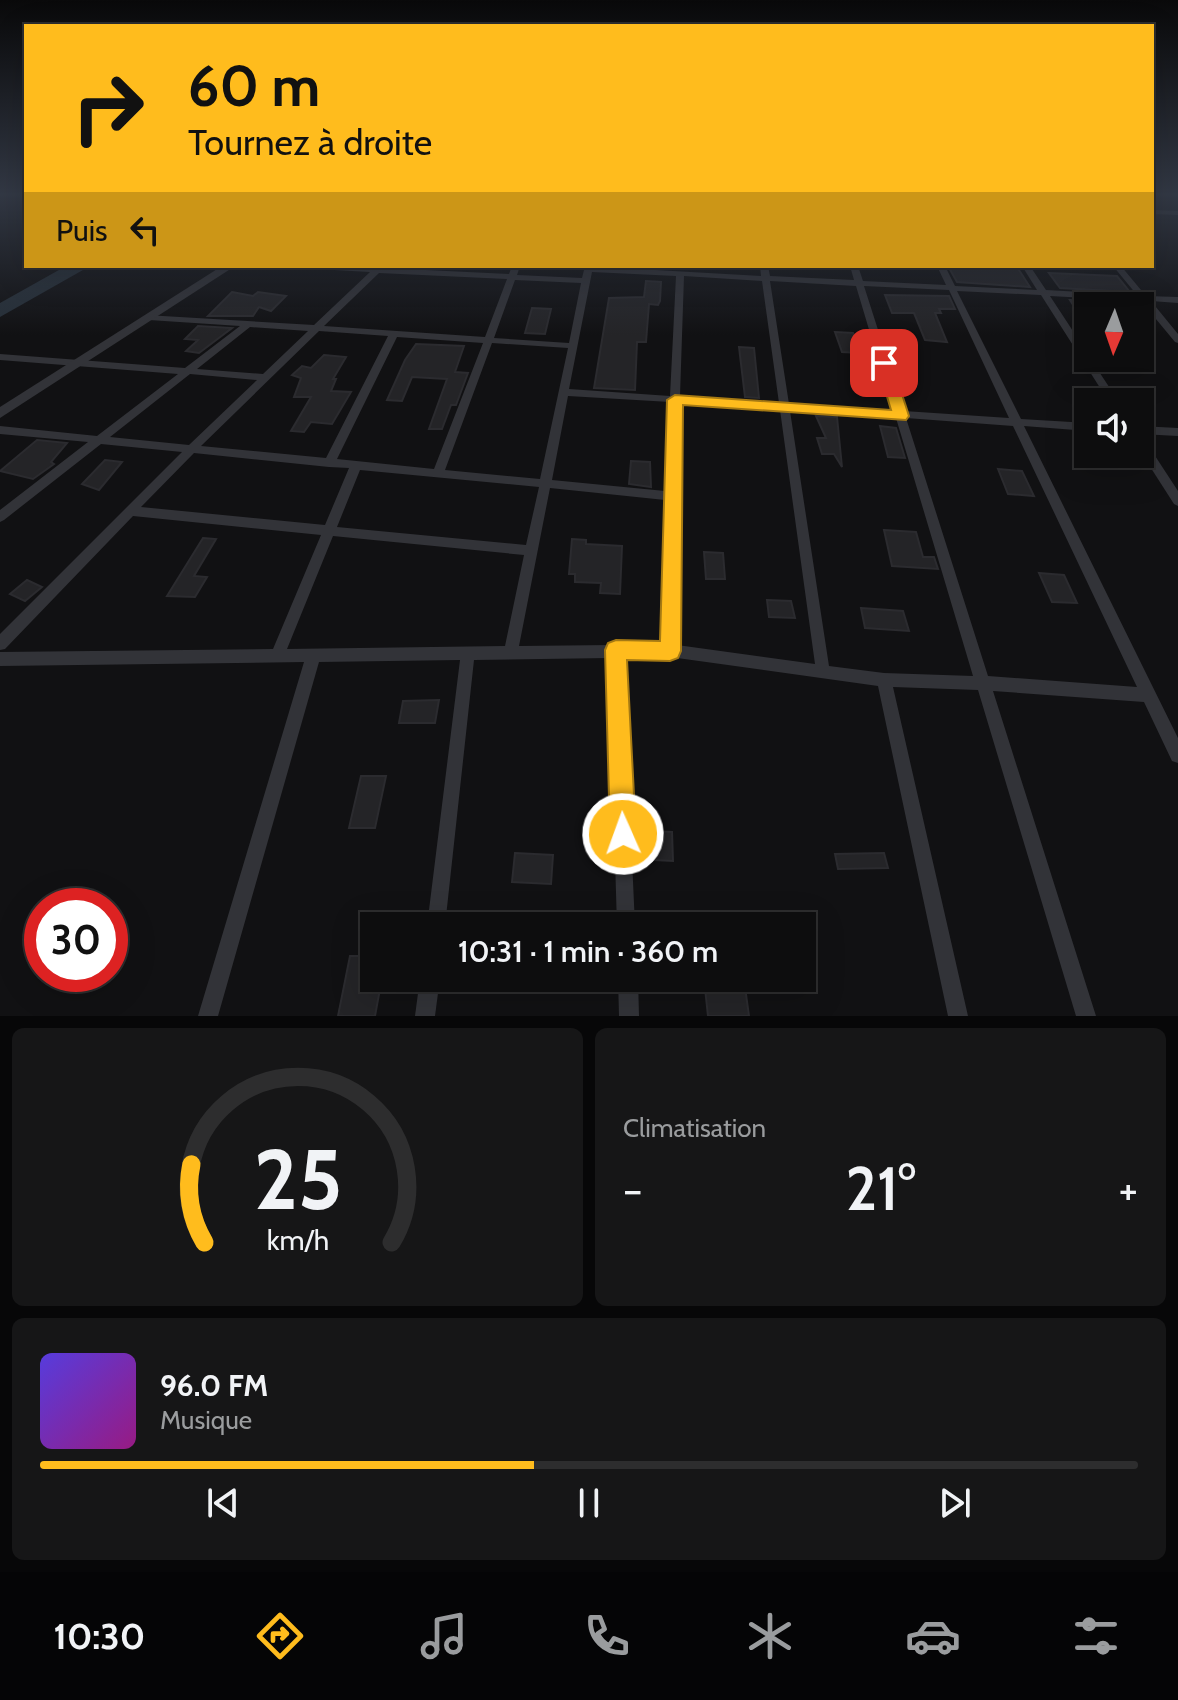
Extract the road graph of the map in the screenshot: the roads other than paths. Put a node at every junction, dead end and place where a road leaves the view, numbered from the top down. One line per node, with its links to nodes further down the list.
1 (227, 268): 20 (street)
2 (379, 268): 11 (street); 22 (street)
3 (515, 268): 11 (street)
4 (855, 268): 12 (street)
5 (942, 268): 13 (street)
6 (1027, 268): 15 (street)
7 (1119, 268): 14 (street)
8 (588, 272): 10 (street); 11 (street); 26 (street)
9 (766, 272): 10 (street); 12 (street); 34 (street)
10 (680, 273): 33 (street)
11 (512, 277): 25 (street)
12 (860, 283): 13 (street); 36 (street)
13 (952, 288): 15 (street); 37 (street)
14 (1138, 292)
15 (1044, 293): 16 (street); 31 (street)
16 (1074, 295)
17 (1154, 299): 18 (street)
18 (1178, 300)
19 (1154, 311): 24 (street)
20 (149, 317): 21 (street); 28 (street)
21 (248, 324): 22 (street); 29 (street)
22 (315, 329): 23 (street); 30 (street)
23 (393, 335): 25 (street); 44 (street)
24 (1178, 340)
25 (489, 341): 26 (street); 47 (street)
26 (574, 346): 32 (street)
27 (0, 357): 28 (street)
28 (77, 363): 29 (street); 35 (street)
29 (187, 371): 30 (street); 42 (street)
30 (265, 377): 43 (street)
31 (1105, 388)
32 (565, 392): 33 (street); 48 (street)
33 (675, 400): 34 (street); 49 (street)
34 (785, 408): 36 (street); 63 (street)
35 (0, 413)
36 (901, 416): 37 (street); 65 (street)
37 (1017, 423): 38 (street); 66 (street)
38 (1074, 426)
39 (0, 430): 42 (street)
40 (1154, 431): 41 (street)
41 (1178, 432)
42 (100, 439): 43 (street); 52 (street)
43 (192, 448): 44 (street); 51 (street)
44 (329, 463): 46 (street)
45 (1154, 464): 50 (street)
46 (356, 466): 47 (street); 53 (street)
47 (438, 474): 48 (street)
48 (546, 485): 49 (street); 54 (street)
49 (671, 496): 57 (street)
50 (1178, 501)
51 (131, 511): 53 (street); 55 (street)
52 (0, 517)
53 (329, 531): 54 (street); 60 (street)
54 (532, 551): 59 (street)
55 (0, 644)
56 (616, 650): 57 (street); 59 (street); 69 (street)
57 (670, 651): 63 (street)
58 (468, 653): 59 (street); 61 (street); 68 (street)
59 (511, 653)
60 (278, 654): 61 (street); 62 (street)
61 (314, 654): 72 (street)
62 (0, 659)
63 (823, 672): 64 (street)
64 (884, 680): 65 (street); 75 (street)
65 (983, 683): 66 (street); 76 (street)
66 (1149, 695): 67 (street)
67 (1178, 755)
68 (438, 912)
69 (625, 912)
70 (428, 992): 73 (street)
71 (628, 992): 74 (street)
72 (208, 1016)
73 (425, 1016)
74 (629, 1016)
75 (958, 1016)
76 (1086, 1016)

